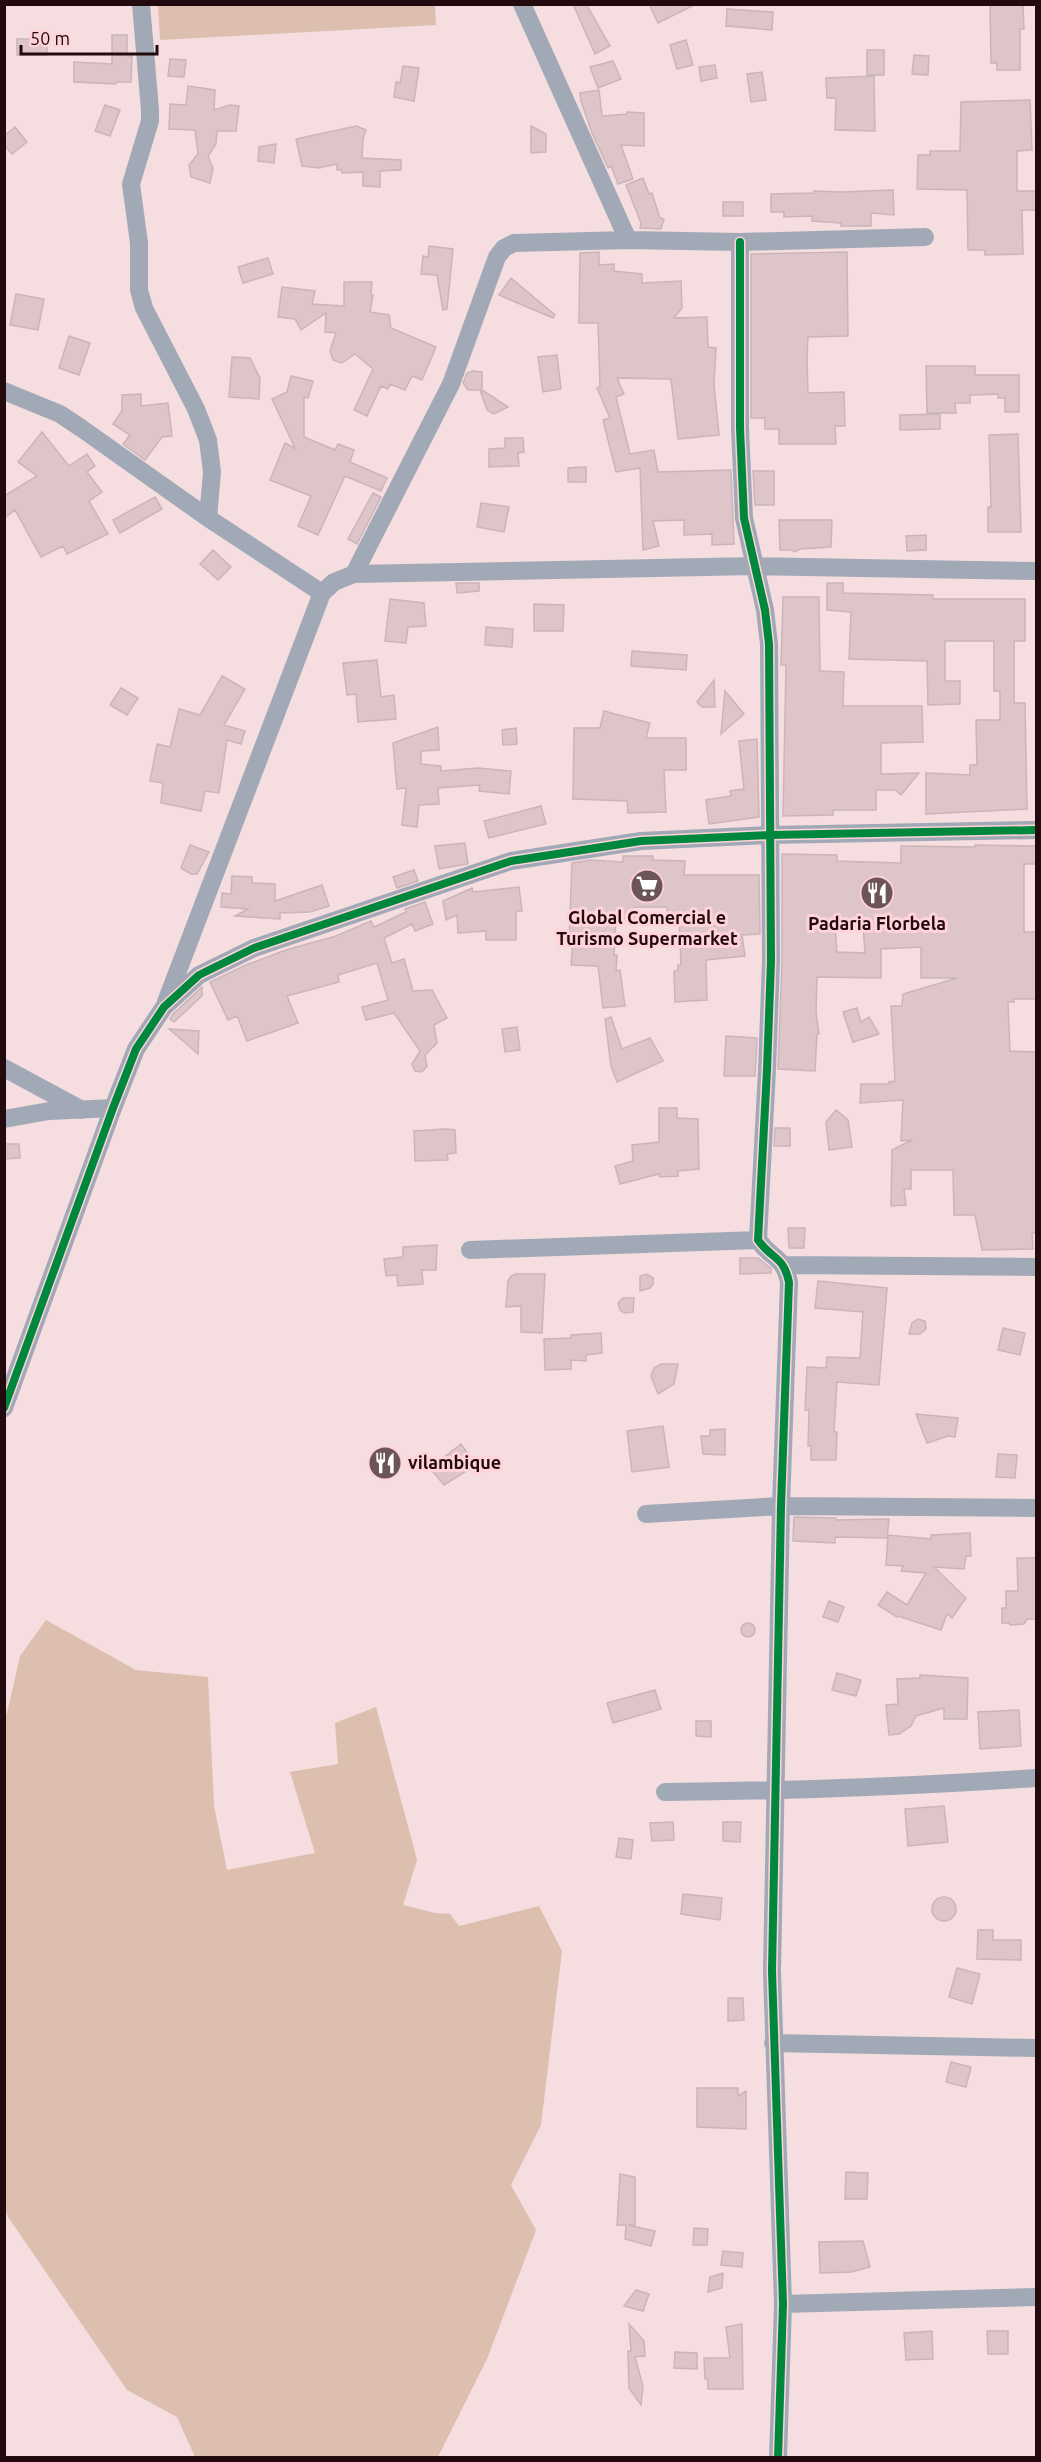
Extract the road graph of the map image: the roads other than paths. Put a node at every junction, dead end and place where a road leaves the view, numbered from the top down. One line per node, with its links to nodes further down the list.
1 (141, 4): 7 (street)
2 (522, 4): 4 (street)
3 (925, 237): 5 (street)
4 (628, 240): 5 (street); 10 (street)
5 (740, 242): 8 (street)
6 (4, 391): 7 (street)
7 (208, 518): 11 (street)
8 (754, 566): 9 (street); 10 (street); 13 (street)
9 (1036, 571)
10 (354, 574): 11 (street)
11 (322, 593): 14 (street)
12 (1036, 830): 13 (street)
13 (770, 835): 14 (street); 19 (street)
14 (164, 1007): 16 (street)
15 (4, 1068): 17 (street)
16 (112, 1108): 17 (street); 23 (street)
17 (84, 1110): 18 (street)
18 (4, 1119)
19 (758, 1240): 20 (street); 21 (street)
20 (470, 1250)
21 (785, 1265): 22 (street); 24 (street)
22 (1036, 1267)
23 (4, 1408)
24 (781, 1506): 25 (street); 26 (street); 28 (street)
25 (1036, 1508)
26 (646, 1514)
27 (1036, 1778): 28 (street)
28 (776, 1791): 29 (street); 30 (street)
29 (665, 1792)
30 (773, 2043): 31 (street); 33 (street)
31 (1036, 2048)
32 (1036, 2297): 33 (street)
33 (783, 2304): 34 (street)
34 (778, 2457)

